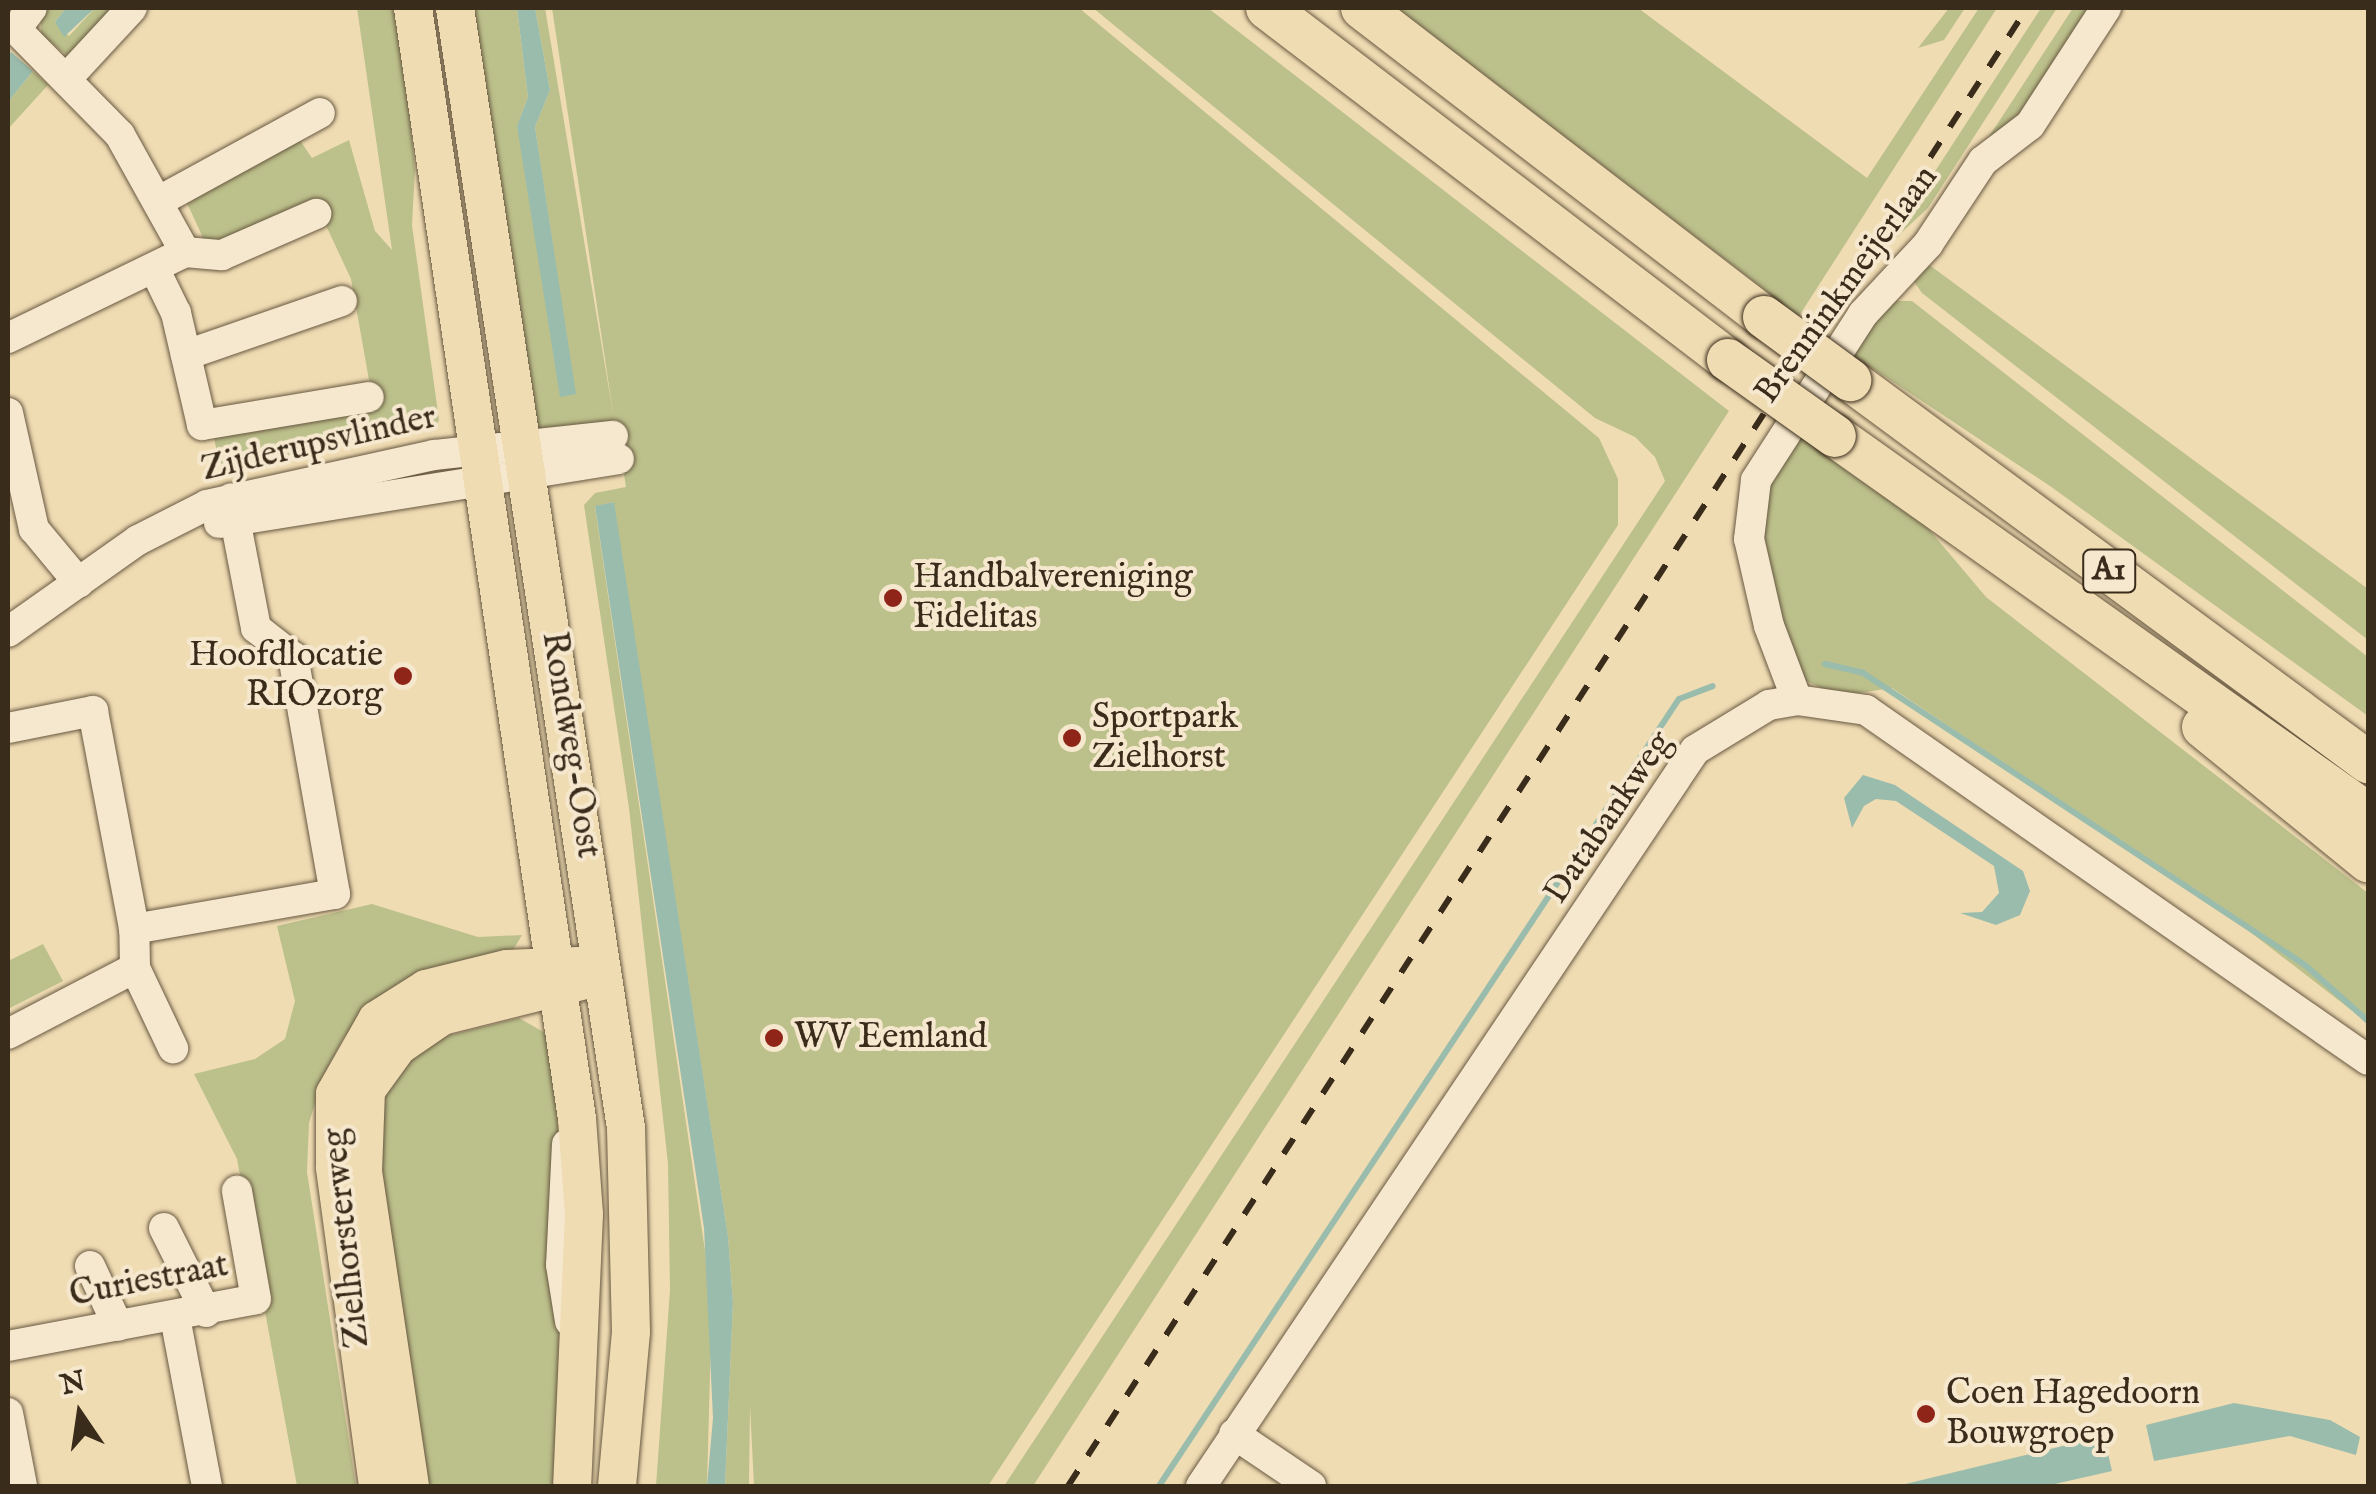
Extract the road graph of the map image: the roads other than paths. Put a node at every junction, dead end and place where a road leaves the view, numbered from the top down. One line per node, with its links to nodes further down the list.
1 (32, 8): 8 (street)
2 (132, 8): 8 (street)
3 (413, 8): 21 (main road, Rondweg-Oost)
4 (455, 8): 20 (main road, Rondweg-Oost)
5 (1267, 8): 24 (highway, A1, bridge)
6 (1362, 8): 28 (highway, A1, bridge)
7 (2106, 8): 26 (street, Brenninkmeijerlaan)
8 (68, 76): 10 (street)
9 (320, 113): 10 (street)
10 (161, 200): 12 (street)
11 (316, 214): 12 (street)
12 (185, 252): 13 (street)
13 (155, 270): 15 (street); 16 (street)
14 (342, 301): 16 (street)
15 (8, 338)
16 (186, 355): 17 (street)
17 (369, 398)
18 (8, 413): 23 (street)
19 (616, 447): 20 (street)
20 (526, 460): 21 (street, Zijderupsvlinder); 33 (main road, Rondweg-Oost)
21 (478, 464): 22 (street, Zijderupsvlinder); 34 (main road, Rondweg-Oost)
22 (233, 509): 23 (street, Zijderupsvlinder); 31 (street)
23 (79, 583): 25 (street, Zijderupsvlinder)
24 (2041, 585): 29 (highway, A1); 30 (highway, A1)
25 (8, 632)
26 (1798, 700): 37 (street, Databankweg); 46 (street, Databankweg)
27 (8, 728): 31 (street)
28 (2368, 762)
29 (2368, 814)
30 (2368, 861)
31 (134, 929): 32 (street)
32 (134, 968): 35 (street); 36 (street)
33 (605, 971): 34 (main road, Zielhorsterweg); 52 (main road, Rondweg-Oost)
34 (559, 977): 49 (main road, Zielhorsterweg); 50 (main road, Zielhorsterweg); 51 (main road, Rondweg-Oost)
35 (8, 1034)
36 (174, 1048)
37 (2368, 1060)
38 (237, 1191): 41 (street, Curiestraat)
39 (164, 1228): 41 (street)
40 (90, 1266): 43 (street)
41 (206, 1312): 42 (street, Curiestraat)
42 (175, 1317): 43 (street, Curiestraat); 48 (street)
43 (118, 1326): 44 (street, Curiestraat)
44 (8, 1346)
45 (8, 1412): 47 (street)
46 (1234, 1434): 53 (street, Databankweg); 54 (street)
47 (22, 1486)
48 (207, 1486)
49 (378, 1486)
50 (410, 1486)
51 (572, 1486)
52 (617, 1486)
53 (1201, 1486)
54 (1311, 1486)

